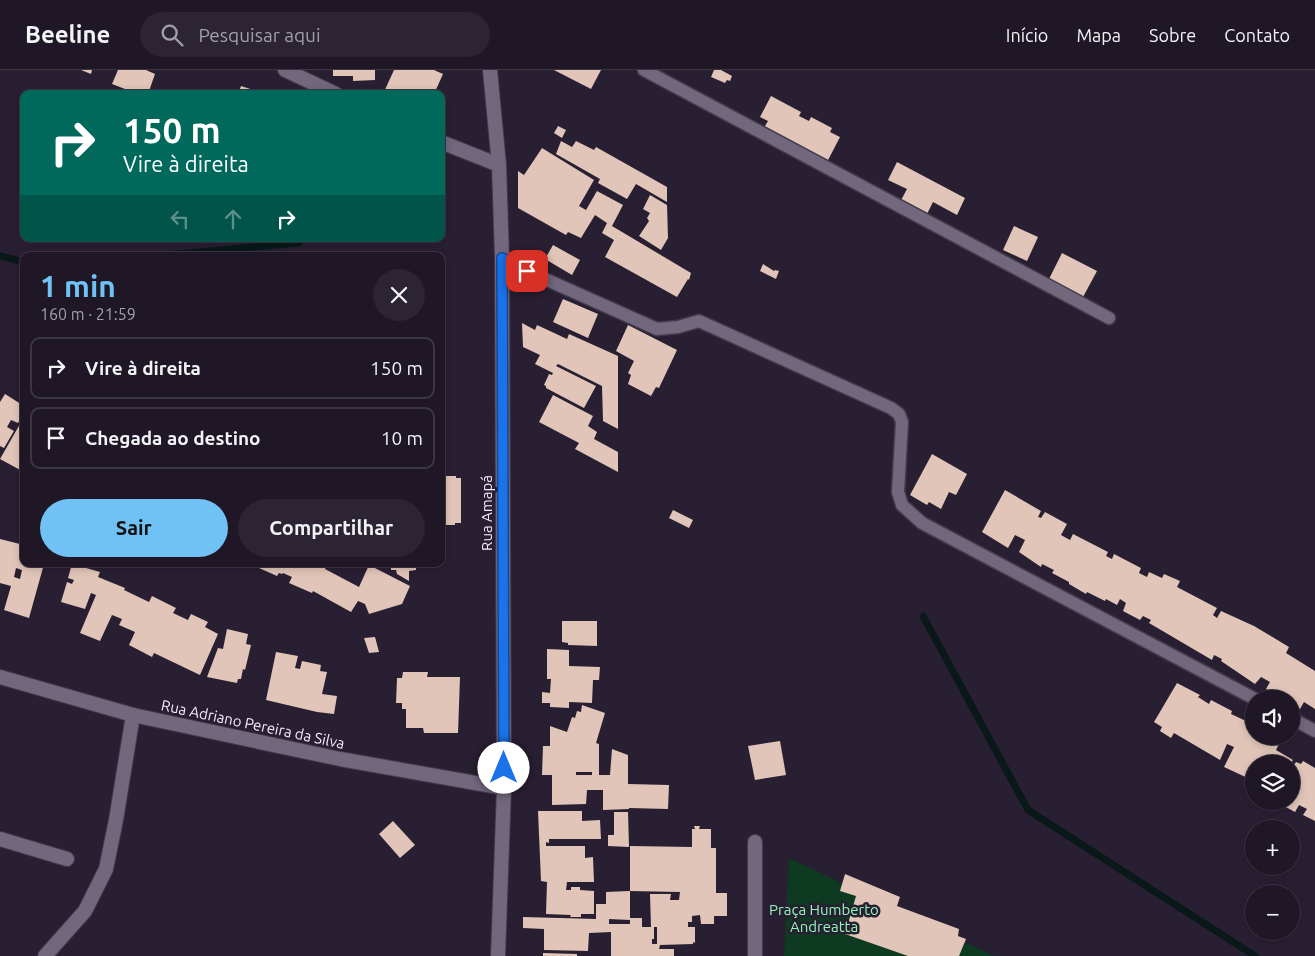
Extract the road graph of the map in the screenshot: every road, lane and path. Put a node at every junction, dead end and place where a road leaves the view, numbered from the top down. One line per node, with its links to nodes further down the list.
1 (284, 70): 4 (street)
2 (490, 70): 6 (street, Rua Amapá)
3 (644, 70): 8 (lane)
4 (327, 90)
5 (445, 144): 6 (street)
6 (498, 165): 7 (street, Rua Amapá)
7 (502, 258): 10 (lane); 14 (street, Rua Amapá)
8 (1109, 318)
9 (0, 677): 11 (street, Rua Adriano Pereira da Silva)
10 (1245, 694)
11 (133, 715): 14 (street, Rua Adriano Pereira da Silva); 18 (street)
12 (1300, 723): 13 (lane)
13 (1315, 731)
14 (504, 788): 19 (street, Rua Amapá)
15 (0, 839): 17 (street)
16 (755, 842): 20 (street)
17 (67, 859)
18 (45, 956)
19 (498, 956)
20 (756, 956)

